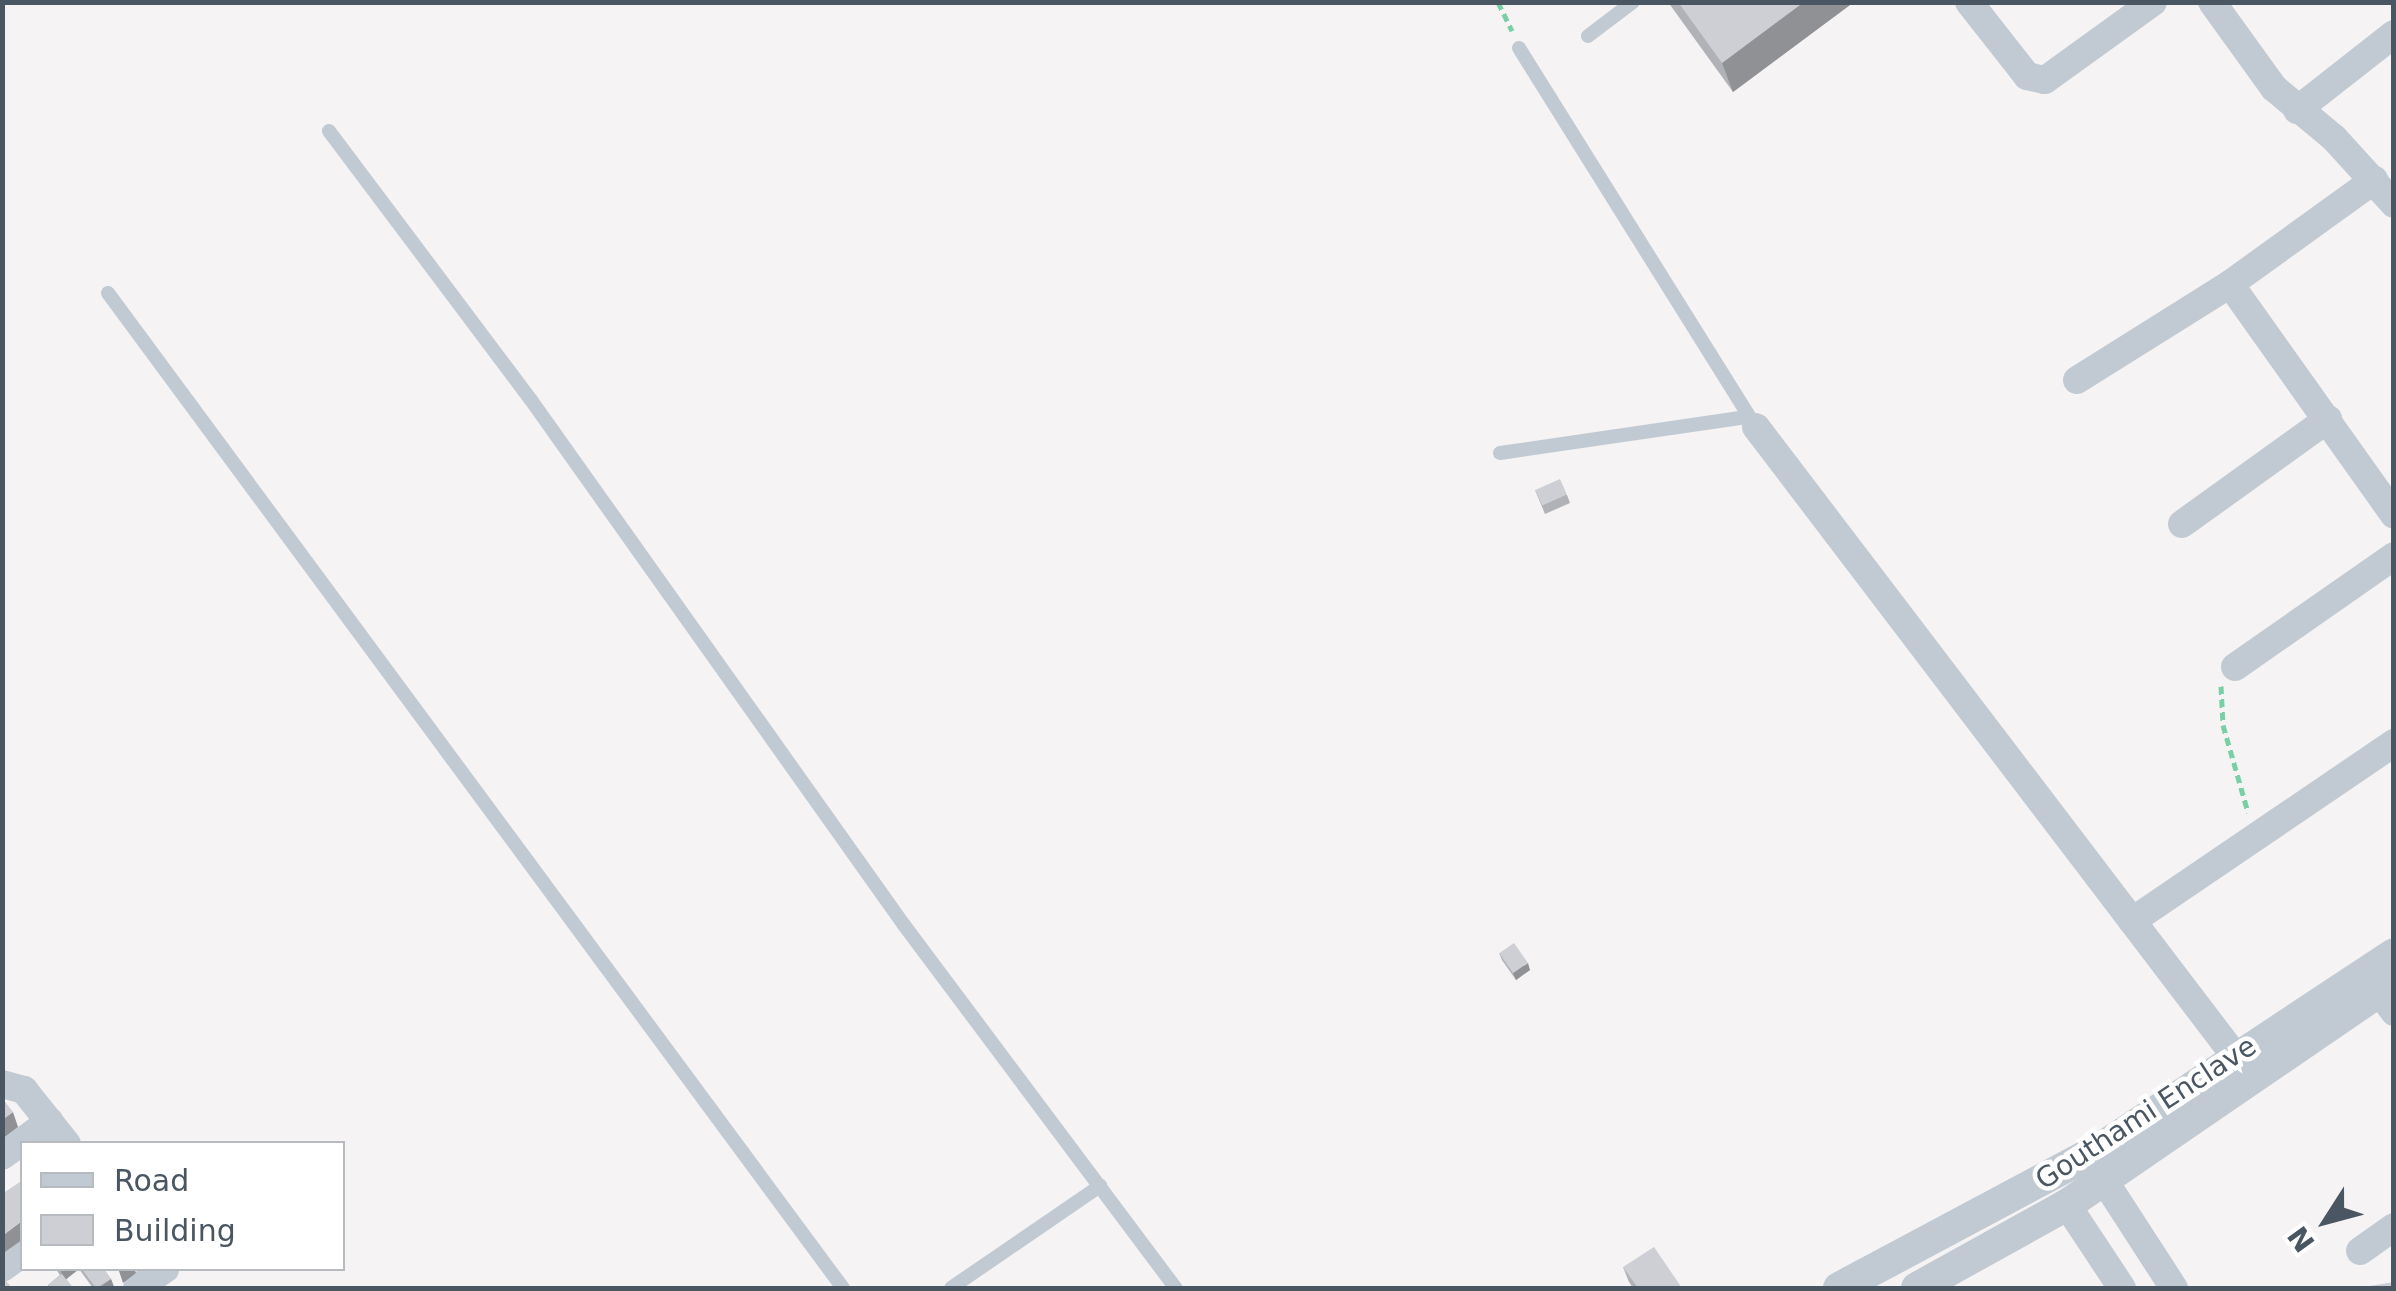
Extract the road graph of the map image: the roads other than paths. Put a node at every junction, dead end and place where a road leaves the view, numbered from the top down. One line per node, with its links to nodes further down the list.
1 (1633, 2): 6 (lane)
2 (1969, 2): 3 (street)
3 (2153, 2)
4 (2212, 2): 8 (street)
5 (2394, 34): 8 (street)
6 (1588, 36)
7 (1520, 48): 16 (lane)
8 (2297, 110): 10 (street)
9 (329, 132): 30 (lane)
10 (2374, 180): 11 (street); 12 (street)
11 (2394, 204)
12 (2230, 284): 14 (street); 15 (street)
13 (108, 292): 37 (lane)
14 (2077, 380)
15 (2328, 419): 18 (street); 19 (street)
16 (1752, 422): 17 (lane); 23 (street)
17 (1500, 453)
18 (2394, 515)
19 (2182, 524)
20 (2394, 556): 21 (street)
21 (2235, 667)
22 (2394, 744): 23 (street)
23 (2132, 921): 26 (street)
24 (2394, 954): 26 (street, Gouthami Enclave)
25 (2389, 995): 29 (street, Gouthami Enclave)
26 (2234, 1056): 40 (street, Gouthami Enclave)
27 (2, 1084): 28 (street)
28 (58, 1132)
29 (2104, 1180): 31 (street, Gouthami Enclave); 42 (street)
30 (1100, 1186): 38 (lane); 39 (lane)
31 (2067, 1205): 35 (street, Gouthami Enclave); 41 (street)
32 (2394, 1227): 33 (street)
33 (2360, 1251)
34 (162, 1271): 36 (street)
35 (1928, 1286)
36 (138, 1288)
37 (843, 1288)
38 (952, 1288)
39 (1176, 1288)
40 (1839, 1288)
41 (2122, 1288)
42 (2174, 1288)

